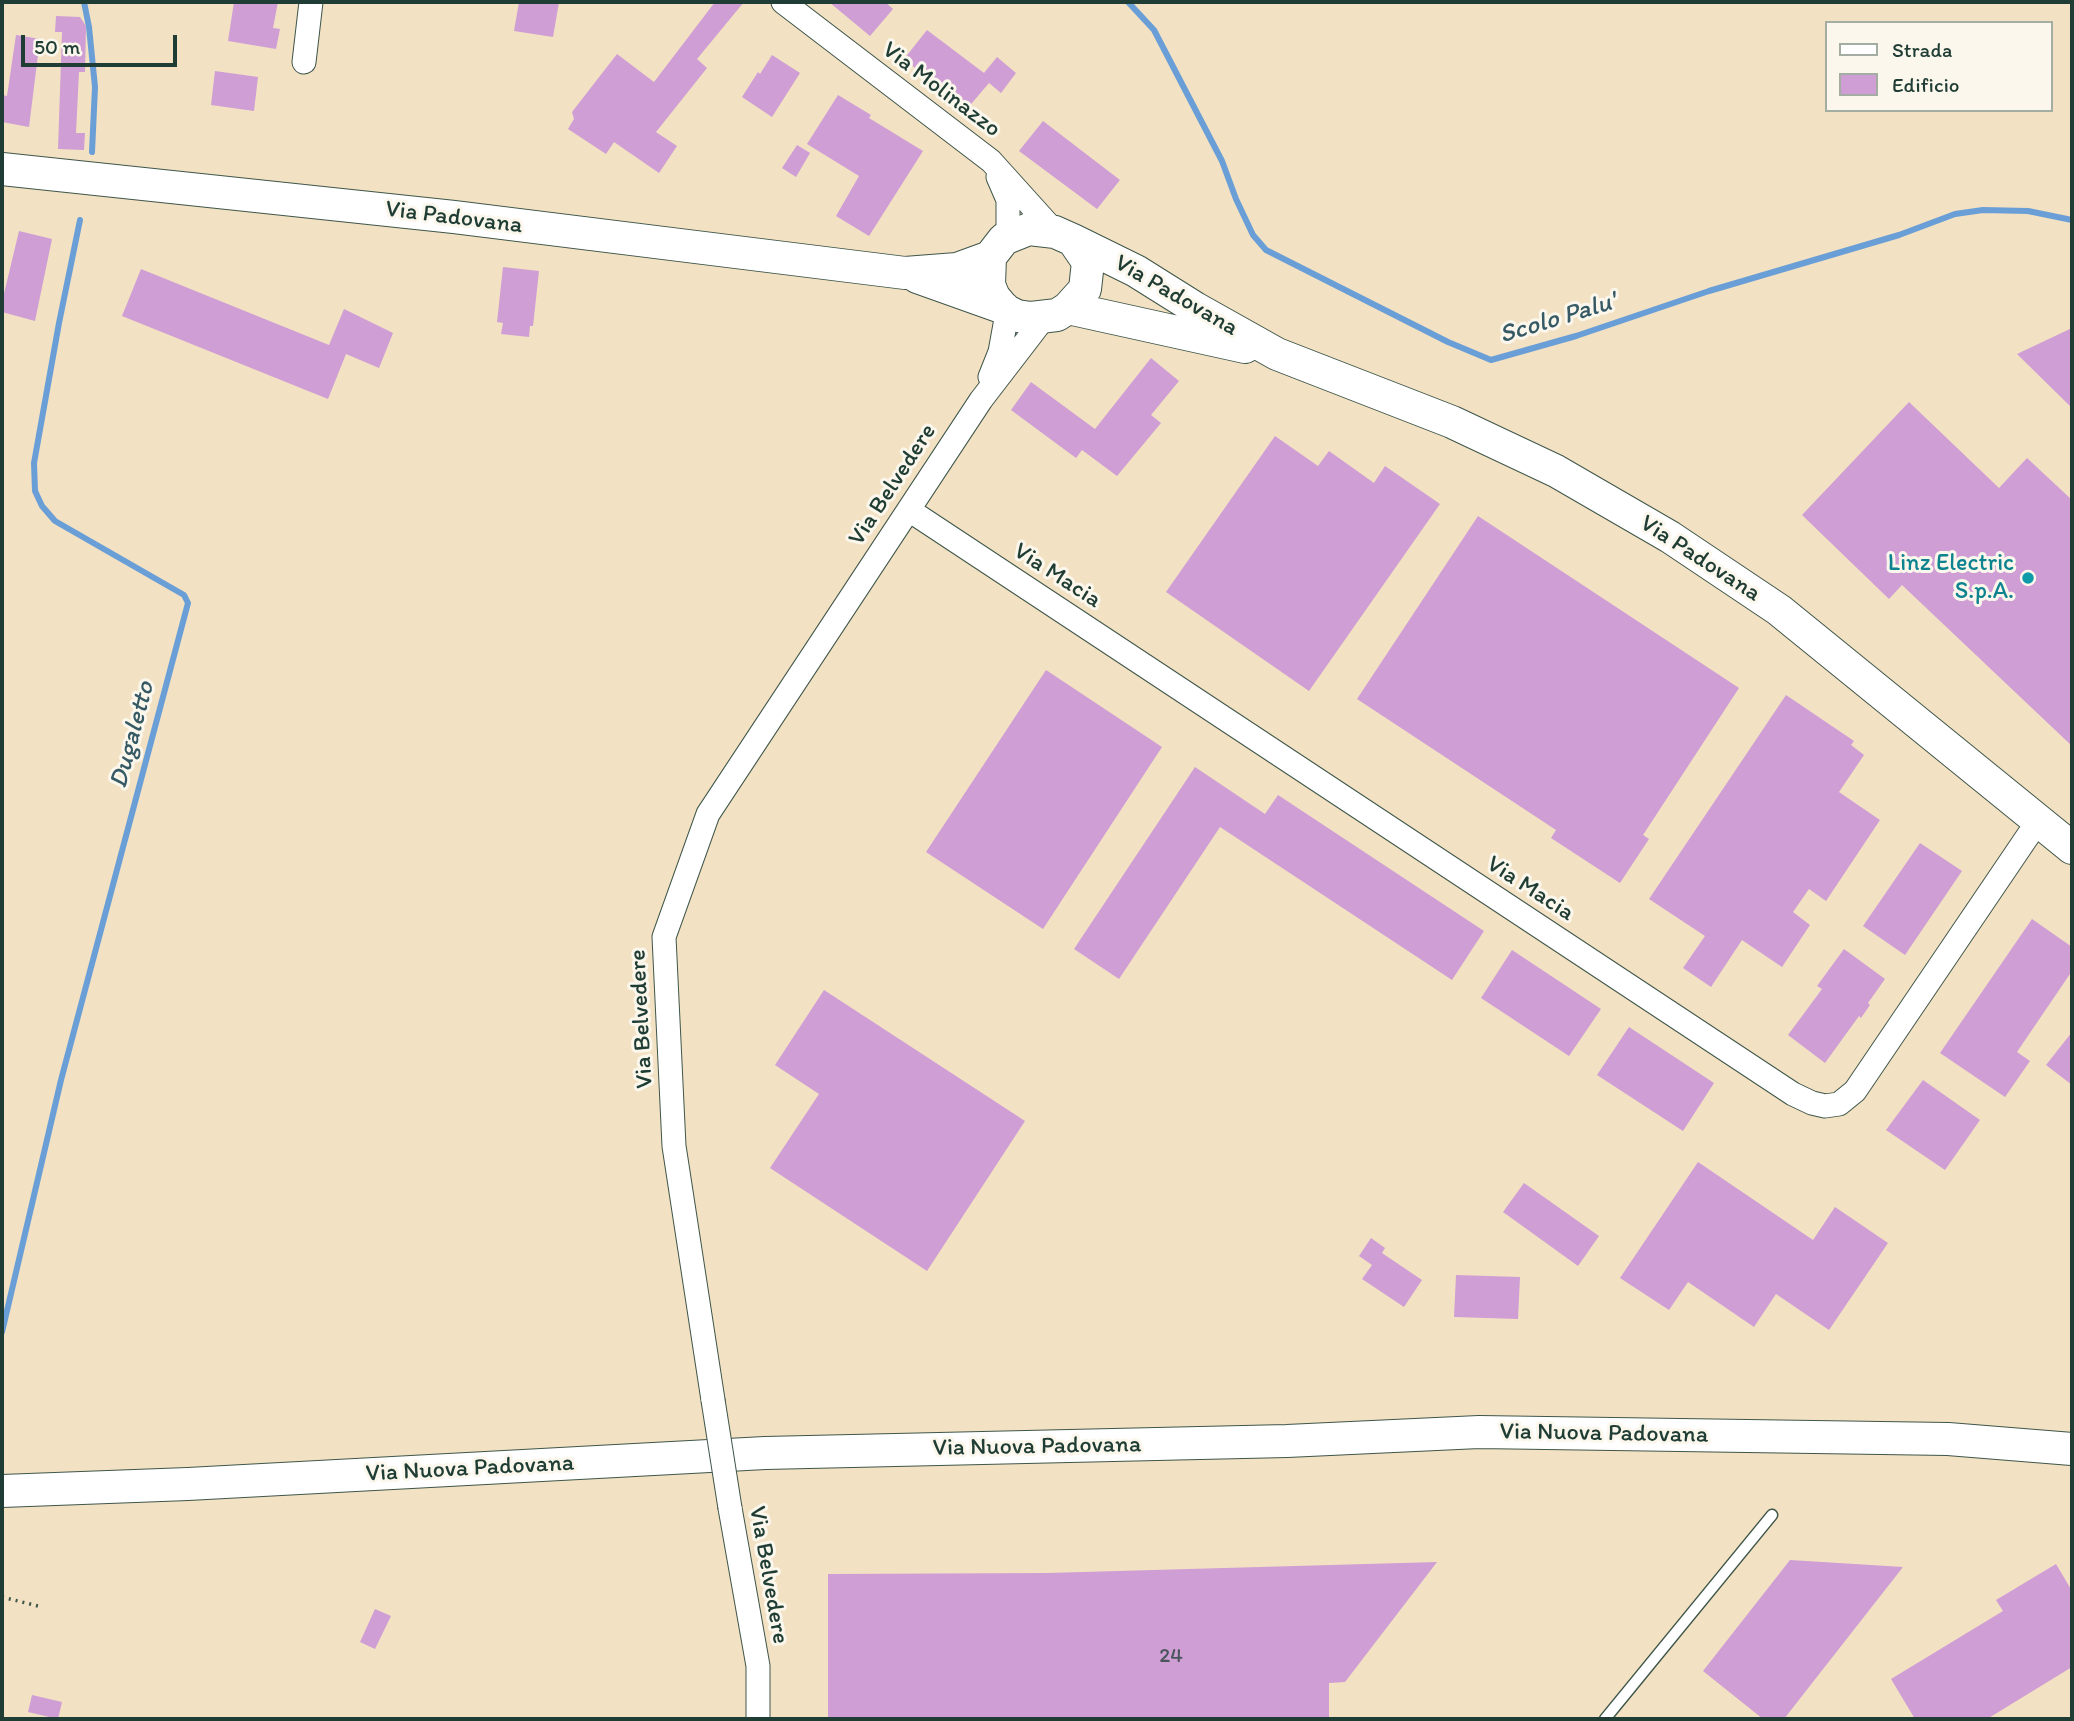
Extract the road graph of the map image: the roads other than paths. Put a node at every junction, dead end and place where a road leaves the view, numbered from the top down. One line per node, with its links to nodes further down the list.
1 (311, 2): 3 (street)
2 (783, 2): 4 (street, Via Molinazzo)
3 (304, 62)
4 (991, 161): 6 (street, Via Molinazzo); 7 (street)
5 (2, 169): 8 (street, Via Padovana)
6 (1064, 236): 7 (street, Via Padovana); 10 (street, Via Padovana); 11 (street, Via Padovana)
7 (997, 248): 8 (street, Via Padovana); 9 (street)
8 (905, 273): 9 (street, Via Padovana)
9 (1005, 309): 10 (street, Via Padovana); 12 (street, Via Belvedere)
10 (1056, 313): 11 (street, Via Padovana); 12 (street, Via Belvedere)
11 (1278, 354): 14 (street, Via Padovana)
12 (981, 400): 13 (street, Via Belvedere)
13 (909, 510): 14 (street, Via Macia); 19 (street, Via Belvedere, bridge)
14 (2038, 821): 15 (street, Via Padovana)
15 (2072, 848)
16 (2072, 1449): 17 (street, Via Nuova Padovana)
17 (2, 1491)
18 (1772, 1515): 20 (lane)
19 (758, 1719)
20 (1605, 1719)

